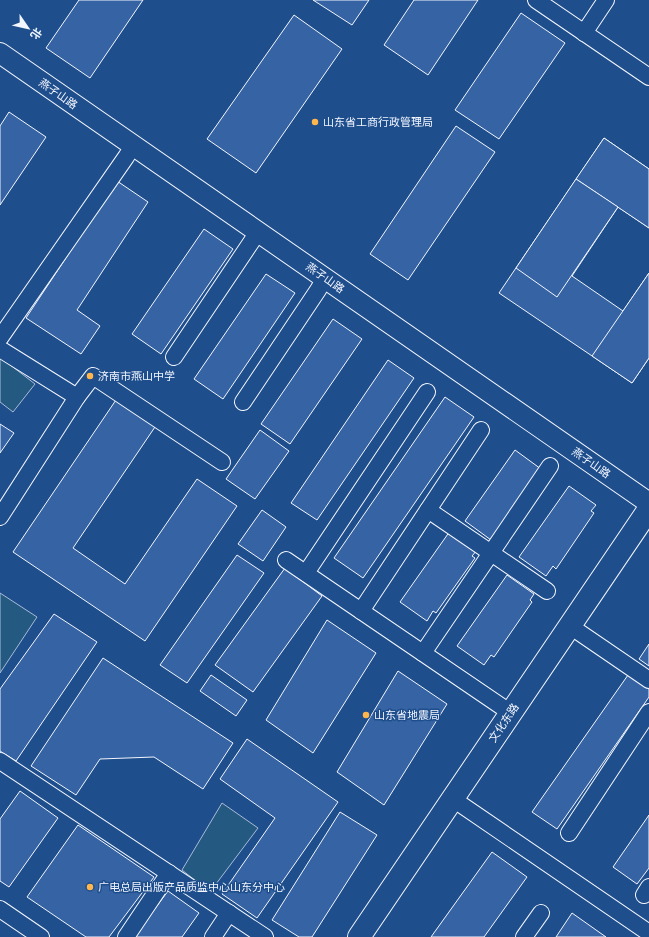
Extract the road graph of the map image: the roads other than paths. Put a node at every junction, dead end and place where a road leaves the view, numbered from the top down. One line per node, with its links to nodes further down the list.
1 (536, 0): 3 (street)
2 (606, 0): 3 (street)
3 (584, 33): 6 (street)
4 (0, 38): 19 (street, 燕子山路)
5 (0, 53): 7 (street, 燕子山路)
6 (649, 77)
7 (133, 146): 8 (street, 燕子山路); 10 (street)
8 (258, 232): 9 (street, 燕子山路); 12 (street)
9 (325, 278): 15 (street); 20 (street, 燕子山路)
10 (0, 338)
11 (0, 349): 14 (street)
12 (174, 357)
13 (426, 392): 26 (street)
14 (77, 397): 17 (street); 23 (street)
15 (243, 402)
16 (481, 430): 22 (street)
17 (222, 462)
18 (550, 466): 24 (street)
19 (649, 488)
20 (649, 503)
21 (649, 509): 29 (main road, 文化东路)
22 (428, 510): 24 (street); 28 (street)
23 (0, 517)
24 (491, 553): 27 (street); 30 (street)
25 (286, 560): 26 (street)
26 (306, 573): 28 (street)
27 (547, 591)
28 (361, 611): 30 (street)
29 (570, 626): 31 (street); 33 (main road, 文化东路)
30 (423, 653): 33 (street)
31 (649, 680)
32 (649, 712): 36 (street)
33 (511, 713): 35 (main road, 文化东路)
34 (0, 761): 37 (street)
35 (453, 799): 41 (street); 46 (main road, 文化东路)
36 (568, 833)
37 (169, 873): 39 (street); 43 (street)
38 (0, 909): 42 (street)
39 (229, 913): 44 (street); 45 (street)
40 (541, 913): 47 (street)
41 (649, 933)
42 (41, 937)
43 (126, 937)
44 (213, 937)
45 (265, 937)
46 (359, 937)
47 (524, 937)

